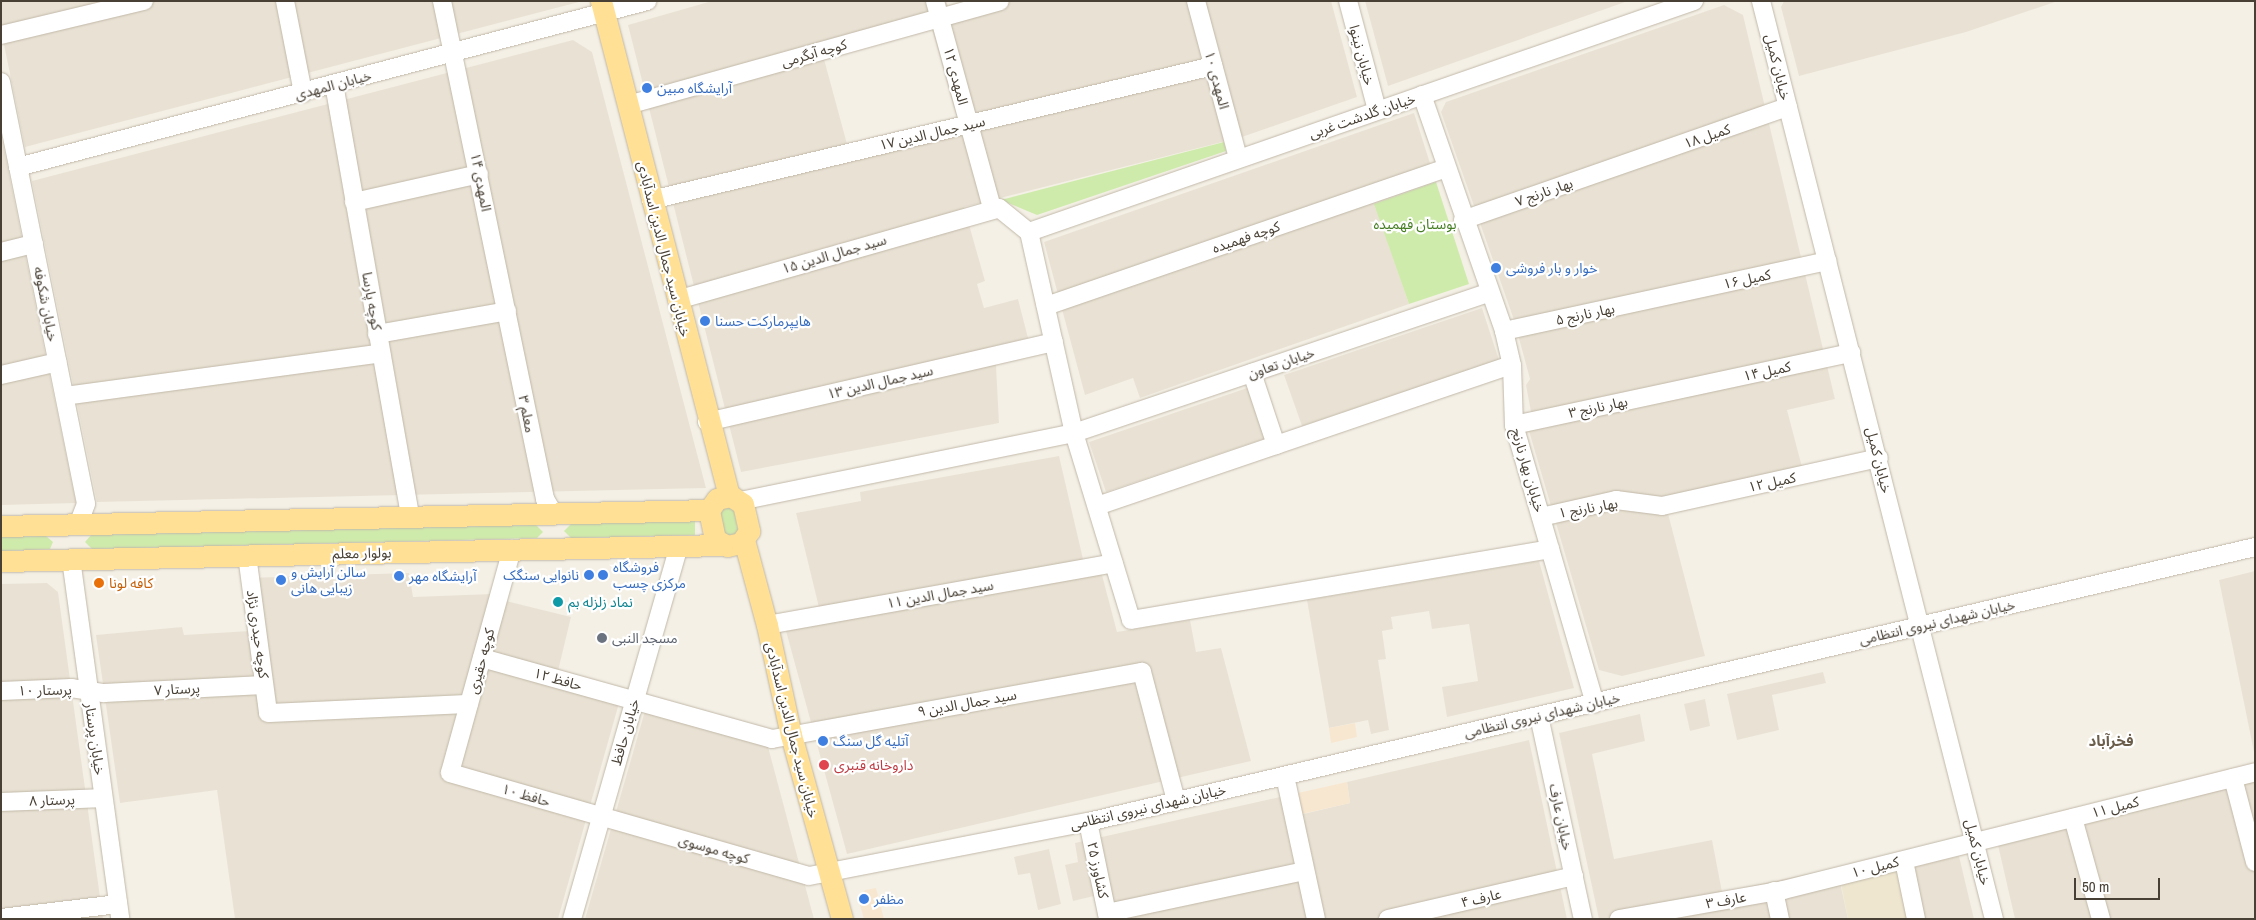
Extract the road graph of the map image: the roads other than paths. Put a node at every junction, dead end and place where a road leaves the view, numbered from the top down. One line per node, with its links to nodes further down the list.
1 (144, 1): 12 (street)
2 (285, 1): 17 (street)
3 (442, 1): 13 (street, المهدی ۱۴)
4 (647, 1): 10 (street, خیابان المهدی)
5 (1000, 1): 11 (street, کوچه آبگرمی)
6 (1348, 1): 21 (street, خیابان نینوا)
7 (1694, 1): 18 (street, خیابان گلدشت غربی)
8 (1761, 1): 20 (street, خیابان کمیل)
9 (1200, 2): 14 (street, المهدی ۱۰)
10 (602, 7): 13 (street, خیابان المهدی); 19 (main road, خیابان سید جمال الدین اسدآبادی)
11 (938, 10): 19 (street, کوچه آبگرمی); 23 (street, المهدی ۱۲)
12 (1, 35)
13 (453, 53): 16 (street, خیابان المهدی); 28 (street, المهدی ۱۴)
14 (1213, 66): 23 (street, سید جمال الدین ۱۷); 24 (street, المهدی ۱۰)
15 (1, 82): 22 (street, خیابان شکوفه)
16 (334, 84): 17 (street, خیابان المهدی); 30 (street, کوچه پارسا)
17 (303, 92): 26 (street, خیابان المهدی)
18 (1422, 95): 21 (street, خیابان گلدشت غربی); 27 (street, خیابان بهار نارنج)
19 (628, 105): 29 (main road, خیابان سید جمال الدین اسدآبادی)
20 (1788, 107): 25 (street, کمیل ۱۸); 36 (street, خیابان کمیل)
21 (1377, 110): 24 (street, خیابان گلدشت غربی)
22 (5, 123): 26 (street, خیابان شکوفه)
23 (969, 124): 29 (street, سید جمال الدین ۱۷); 31 (street, المهدی ۱۲)
24 (1238, 158): 33 (street, خیابان گلدشت غربی)
25 (1625, 164): 32 (street, بهار نارنج ۷)
26 (18, 167): 34 (street, خیابان شکوفه)
27 (1446, 168): 32 (street, خیابان بهار نارنج); 40 (street, کوچه فهمیده)
28 (479, 174): 30 (street); 41 (street, المهدی ۱۴)
29 (651, 200): 39 (main road, خیابان سید جمال الدین اسدآبادی)
30 (354, 202): 43 (street, کوچه پارسا)
31 (992, 208): 33 (street); 39 (street, سید جمال الدین ۱۵)
32 (1463, 220): 37 (street, خیابان بهار نارنج)
33 (1029, 232): 40 (street)
34 (34, 244): 35 (street); 47 (street, خیابان شکوفه)
35 (1, 252)
36 (1828, 261): 38 (street, کمیل ۱۶); 46 (street, خیابان کمیل)
37 (1488, 293): 42 (street, خیابان بهار نارنج); 49 (street, خیابان تعاون)
38 (1666, 296): 42 (street, بهار نارنج ۵)
39 (677, 300): 53 (main road, خیابان سید جمال الدین اسدآبادی)
40 (1046, 306): 44 (street)
41 (507, 311): 43 (street); 62 (street, معلم ۳)
42 (1504, 331): 48 (street, خیابان بهار نارنج)
43 (377, 334): 45 (street, کوچه پارسا)
44 (1054, 342): 53 (street, سید جمال الدین ۱۳); 55 (street)
45 (381, 353): 52 (street); 63 (street, کوچه پارسا)
46 (1851, 353): 51 (street, کمیل ۱۴); 57 (street, خیابان کمیل)
47 (58, 362): 50 (street); 52 (street, خیابان شکوفه)
48 (1512, 365): 54 (street, خیابان بهار نارنج); 56 (street)
49 (1252, 373): 55 (street, خیابان تعاون); 56 (street)
50 (1, 375)
51 (1683, 389): 54 (street, بهار نارنج ۳)
52 (65, 396): 65 (street, خیابان شکوفه)
53 (707, 422): 58 (main road, خیابان سید جمال الدین اسدآبادی)
54 (1514, 425): 64 (street, خیابان بهار نارنج)
55 (1074, 433): 58 (street, خیابان تعاون); 60 (street)
56 (1276, 445): 60 (street)
57 (1878, 458): 59 (street, کمیل ۱۲); 79 (street, خیابان کمیل)
58 (734, 499): 61 (main road); 67 (main road)
59 (1666, 505): 64 (street, بهار نارنج ۱)
60 (1096, 506): 77 (street)
61 (709, 510): 62 (main road); 68 (main road)
62 (554, 514): 63 (main road); 71 (main road)
63 (410, 517): 65 (main road)
64 (1541, 517): 73 (street, خیابان بهار نارنج)
65 (78, 525): 66 (main road); 75 (main road)
66 (1, 526)
67 (744, 540): 68 (main road); 78 (main road, خیابان سید جمال الدین اسدآبادی)
68 (722, 544): 69 (main road, بولوار معلم)
69 (679, 546): 71 (main road, بولوار معلم); 84 (street, خیابان حافظ)
70 (2255, 547): 79 (street, خیابان شهدای نیروی انتظامی)
71 (554, 548): 72 (main road, بولوار معلم)
72 (512, 549): 74 (main road, بولوار معلم); 80 (street, کوچه حقیری)
73 (1550, 549): 77 (street); 85 (street, خیابان بهار نارنج)
74 (248, 555): 75 (main road, بولوار معلم); 81 (street, کوچه حیدری نژاد)
75 (71, 559): 76 (main road, بولوار معلم); 83 (street, خیابان پرستار)
76 (1, 561)
77 (1114, 564): 78 (street, سید جمال الدین ۱۱)
78 (767, 625): 89 (main road, خیابان سید جمال الدین اسدآبادی)
79 (1922, 626): 85 (street, خیابان شهدای نیروی انتظامی); 100 (street, خیابان کمیل)
80 (482, 658): 84 (street, حافظ ۱۲); 86 (street, کوچه حقیری)
81 (264, 685): 83 (street, پرستار ۷); 86 (street, کوچه حیدری نژاد)
82 (1, 691): 83 (street, پرستار ۱۰)
83 (89, 691): 94 (street, خیابان پرستار)
84 (634, 700): 88 (street, حافظ ۱۲); 97 (street, خیابان حافظ)
85 (1595, 703): 87 (street, خیابان شهدای نیروی انتظامی)
86 (469, 704): 91 (street, کوچه حقیری)
87 (1539, 716): 92 (street, خیابان شهدای نیروی انتظامی); 105 (street, خیابان عارف)
88 (706, 721): 89 (street, سید جمال الدین ۹)
89 (791, 735): 95 (street, سید جمال الدین ۹); 104 (main road, خیابان سید جمال الدین اسدآبادی)
90 (2255, 772): 93 (street, کمیل ۱۱)
91 (450, 773): 97 (street, حافظ ۱۰)
92 (1286, 776): 95 (street, خیابان شهدای نیروی انتظامی); 103 (street)
93 (2233, 778): 98 (street, کمیل ۱۱); 102 (street)
94 (103, 798): 96 (street, پرستار ۸); 107 (street, خیابان پرستار)
95 (1176, 801): 99 (street, خیابان شهدای نیروی انتظامی)
96 (1, 802)
97 (601, 816): 104 (street, کوچه موسوی); 110 (street, خیابان حافظ)
98 (2073, 818): 100 (street, کمیل ۱۱); 119 (street)
99 (1088, 822): 104 (street, خیابان شهدای نیروی انتظامی); 108 (street, کشاورز ۲۵)
100 (1976, 842): 101 (street, کمیل ۱۰); 118 (street, خیابان کمیل)
101 (1904, 860): 106 (street, کمیل ۱۰); 117 (street)
102 (2255, 862)
103 (1306, 871): 108 (street); 112 (street)
104 (828, 873): 111 (main road, خیابان سید جمال الدین اسدآبادی)
105 (1574, 876): 113 (street, عارف ۴); 114 (street, خیابان عارف)
106 (1774, 891): 115 (street, عارف ۳); 116 (street)
107 (119, 911): 109 (street)
108 (1107, 916)
109 (1, 918)
110 (572, 919)
111 (842, 919)
112 (1316, 919)
113 (1388, 919)
114 (1583, 919)
115 (1619, 919)
116 (1780, 919)
117 (1916, 919)
118 (1994, 919)
119 (2101, 919)

